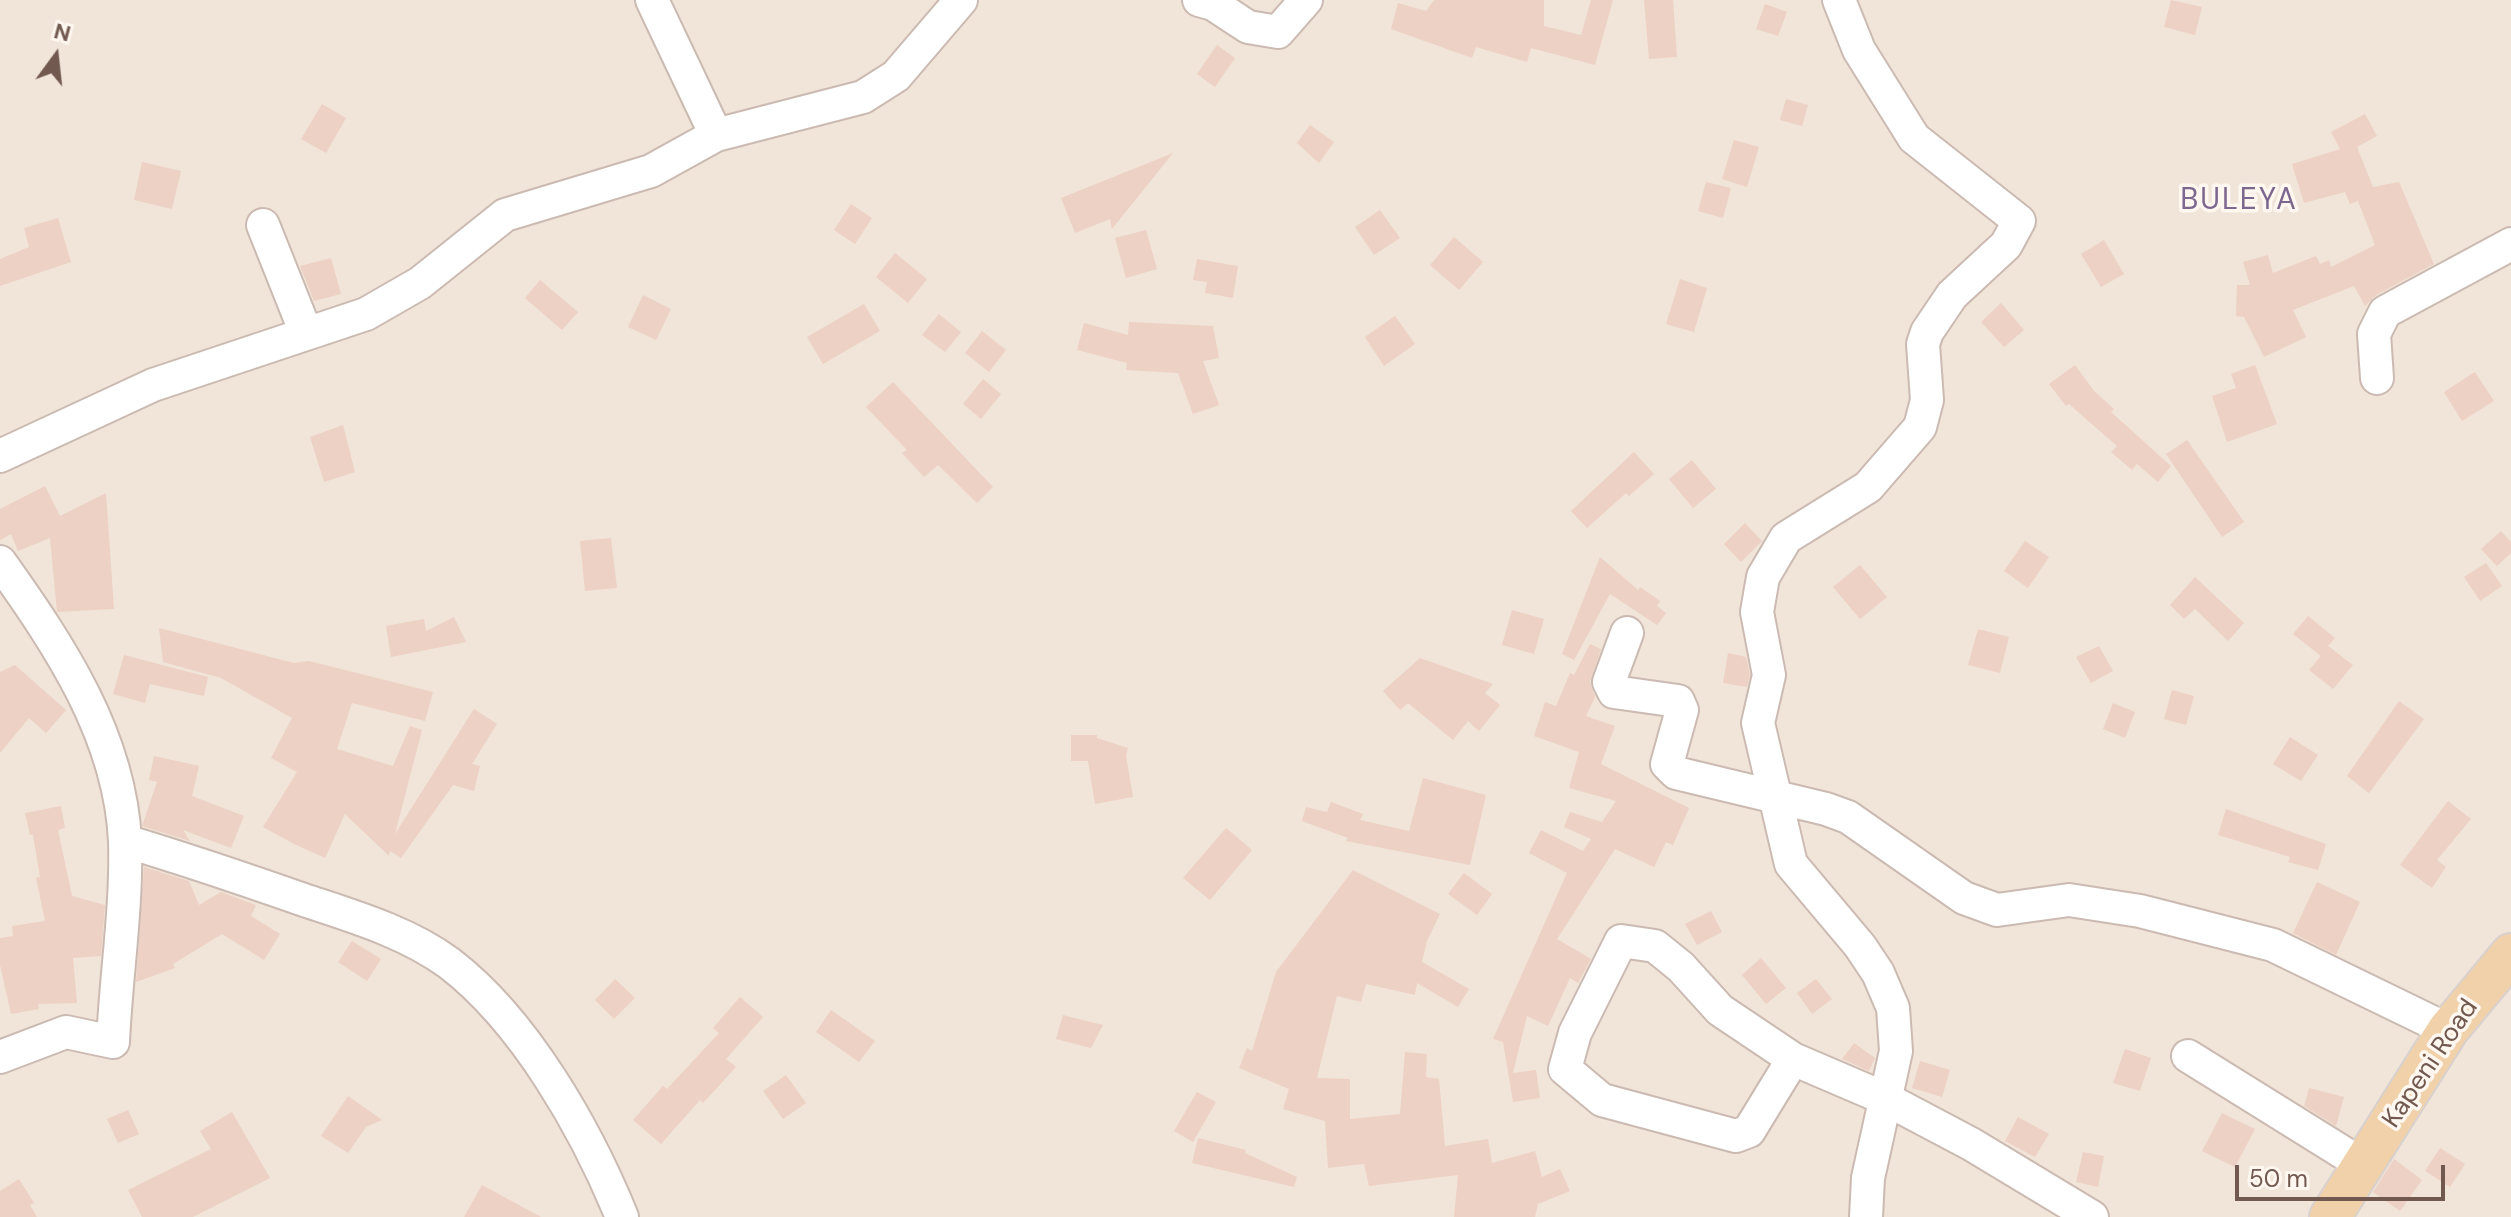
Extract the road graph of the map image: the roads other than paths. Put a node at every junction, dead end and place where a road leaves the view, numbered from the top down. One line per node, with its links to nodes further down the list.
1 (652, 0): 6 (street)
2 (961, 0): 6 (street)
3 (1199, 0): 4 (street)
4 (1306, 0)
5 (1839, 0): 14 (street)
6 (716, 135): 9 (street)
7 (263, 225): 9 (street)
8 (2511, 244): 10 (street)
9 (306, 333): 11 (street)
10 (2377, 378)
11 (0, 456)
12 (0, 562): 15 (street)
13 (1627, 633): 14 (street)
14 (1774, 799): 17 (street); 21 (street)
15 (125, 841): 19 (street); 23 (street)
16 (2511, 954): 17 (main road, Kapeni Road)
17 (2448, 1030): 22 (main road, Kapeni Road)
18 (2188, 1056): 22 (street)
19 (0, 1057)
20 (1793, 1059): 20 (street); 21 (street)
21 (1884, 1098): 24 (street); 25 (street)
22 (2363, 1165): 26 (main road, Kapeni Road)
23 (612, 1211)
24 (1866, 1217)
25 (2092, 1217)
26 (2330, 1217)

